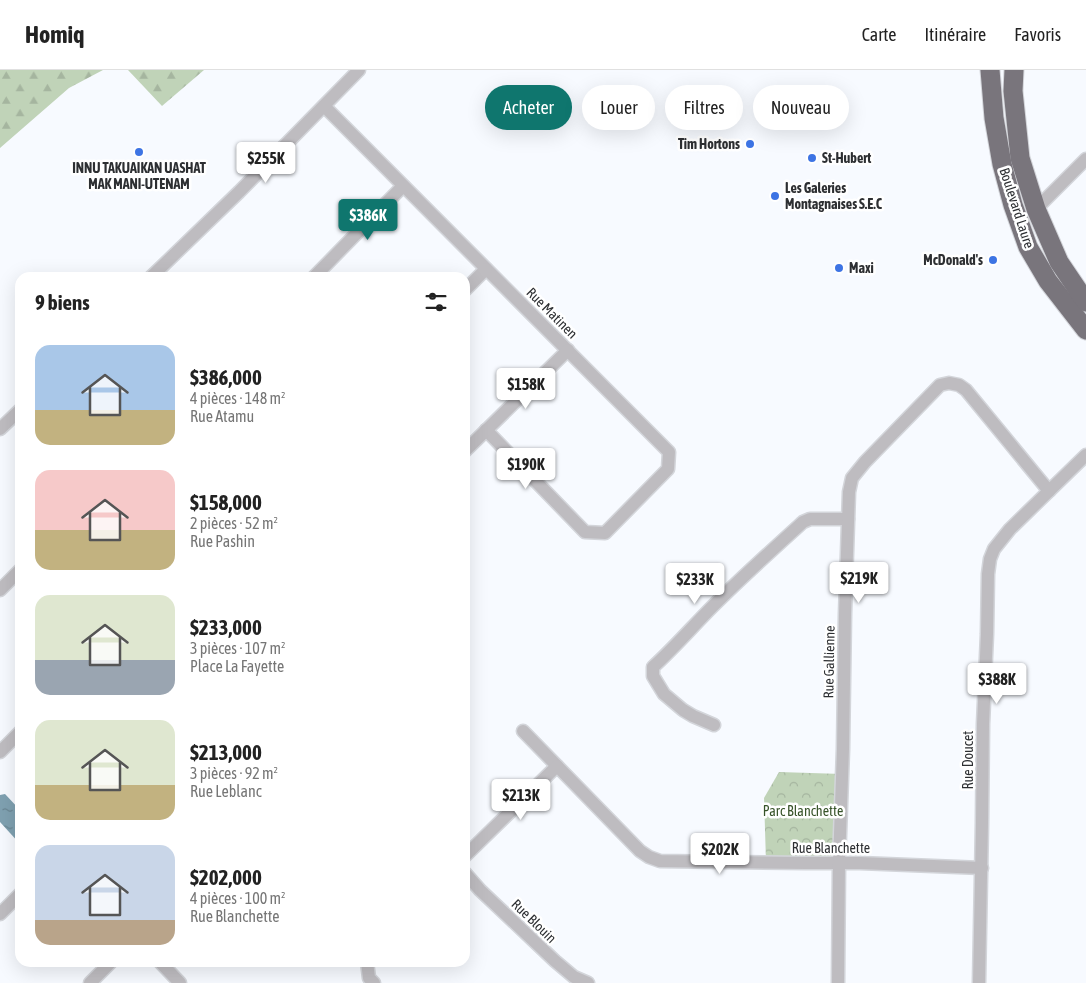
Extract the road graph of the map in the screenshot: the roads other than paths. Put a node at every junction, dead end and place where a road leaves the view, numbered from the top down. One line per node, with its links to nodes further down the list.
1 (359, 70): 4 (street)
2 (990, 70): 13 (highway, Boulevard Laure)
3 (1014, 70): 7 (highway, Boulevard Laure)
4 (324, 106): 6 (street, Rue Matinen); 9 (street)
5 (1086, 160): 7 (street)
6 (403, 186): 8 (street, Rue Matinen); 10 (street)
7 (1036, 209): 12 (highway, Boulevard Laure)
8 (486, 269): 11 (street); 14 (street, Rue Matinen)
9 (156, 272)
10 (319, 272)
11 (470, 285)
12 (1086, 302)
13 (1086, 330)
14 (568, 350): 17 (street); 17 (street, Rue Matinen)
15 (15, 415): 16 (street)
16 (0, 429)
17 (486, 430): 18 (street)
18 (470, 446)
19 (1086, 455): 20 (street, Rue Doucet)
20 (1049, 491): 21 (street, Rue Gallienne); 31 (street, Rue Doucet)
21 (848, 519): 24 (street); 30 (street, Rue Gallienne)
22 (15, 575): 23 (street)
23 (0, 590)
24 (714, 725)
25 (523, 731): 28 (street, Rue Blanchette)
26 (15, 737): 27 (street)
27 (0, 752)
28 (557, 766): 29 (street); 30 (street, Rue Blanchette)
29 (470, 851)
30 (839, 863): 31 (street, Rue Blanchette); 42 (street, Rue Gallienne)
31 (982, 868): 43 (street, Rue Doucet)
32 (470, 879): 41 (street, Rue Blouin)
33 (15, 899): 34 (street)
34 (0, 914)
35 (106, 967): 38 (street)
36 (165, 967): 39 (street)
37 (367, 967): 40 (street)
38 (90, 983)
39 (180, 983)
40 (374, 983)
41 (588, 983)
42 (838, 983)
43 (979, 983)

